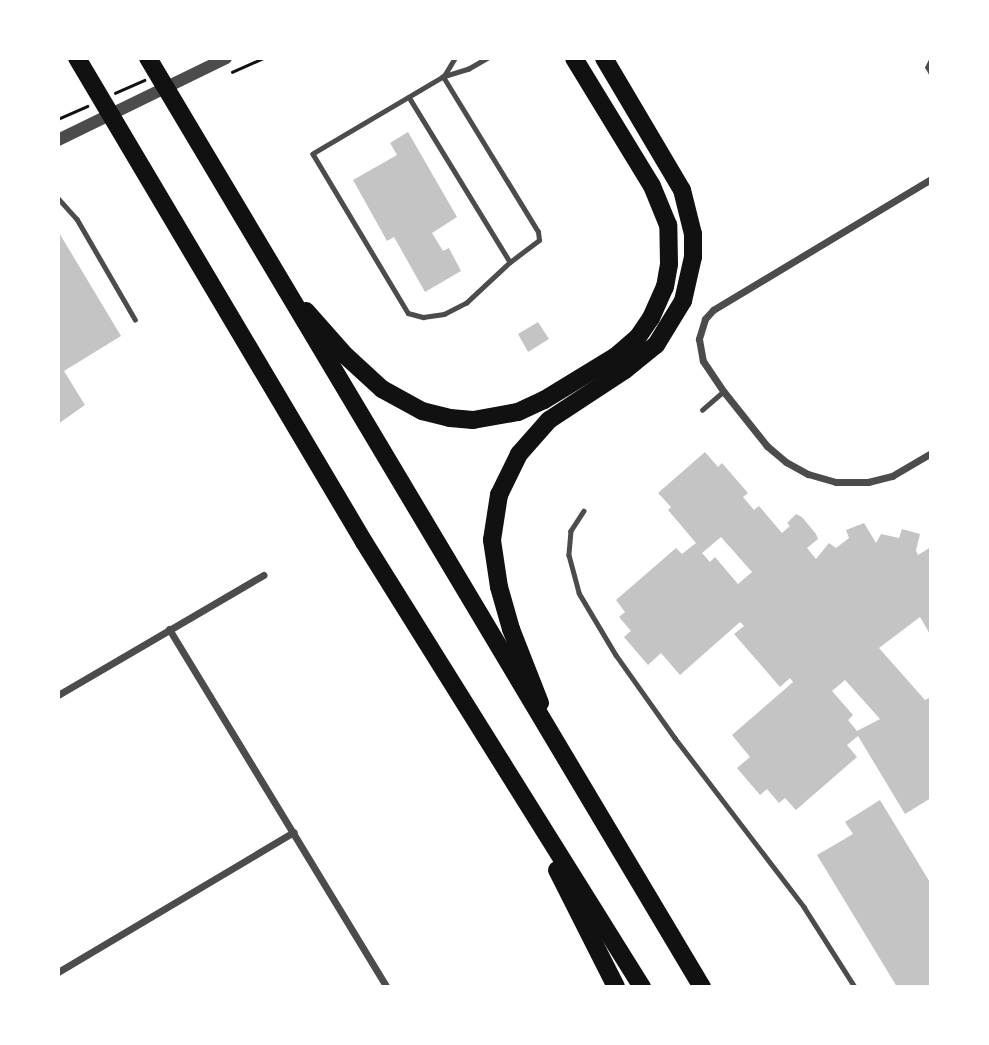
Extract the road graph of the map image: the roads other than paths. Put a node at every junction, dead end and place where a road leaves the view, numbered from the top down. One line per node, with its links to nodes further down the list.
1 (77, 58): 26 (highway)
2 (148, 58): 15 (highway)
3 (226, 58): 12 (street)
4 (455, 58): 10 (lane)
5 (488, 58): 10 (lane)
6 (574, 58): 15 (highway)
7 (604, 58): 25 (highway)
8 (931, 61): 9 (lane)
9 (931, 73)
10 (443, 77): 11 (lane); 16 (lane)
11 (410, 97): 16 (lane); 16 (lane)
12 (58, 140)
13 (931, 179): 18 (street)
14 (58, 198): 17 (lane)
15 (259, 247): 25 (highway)
16 (510, 262)
17 (135, 319)
18 (724, 392): 19 (lane); 20 (street)
19 (702, 410)
20 (931, 453)
21 (584, 511): 33 (lane)
22 (263, 575): 23 (street)
23 (169, 629): 24 (street); 27 (street)
24 (58, 695)
25 (568, 767): 32 (highway)
26 (510, 776): 30 (highway); 31 (highway)
27 (294, 832): 28 (street); 29 (street)
28 (58, 972)
29 (387, 987)
30 (617, 987)
31 (642, 987)
32 (702, 987)
33 (855, 987)

